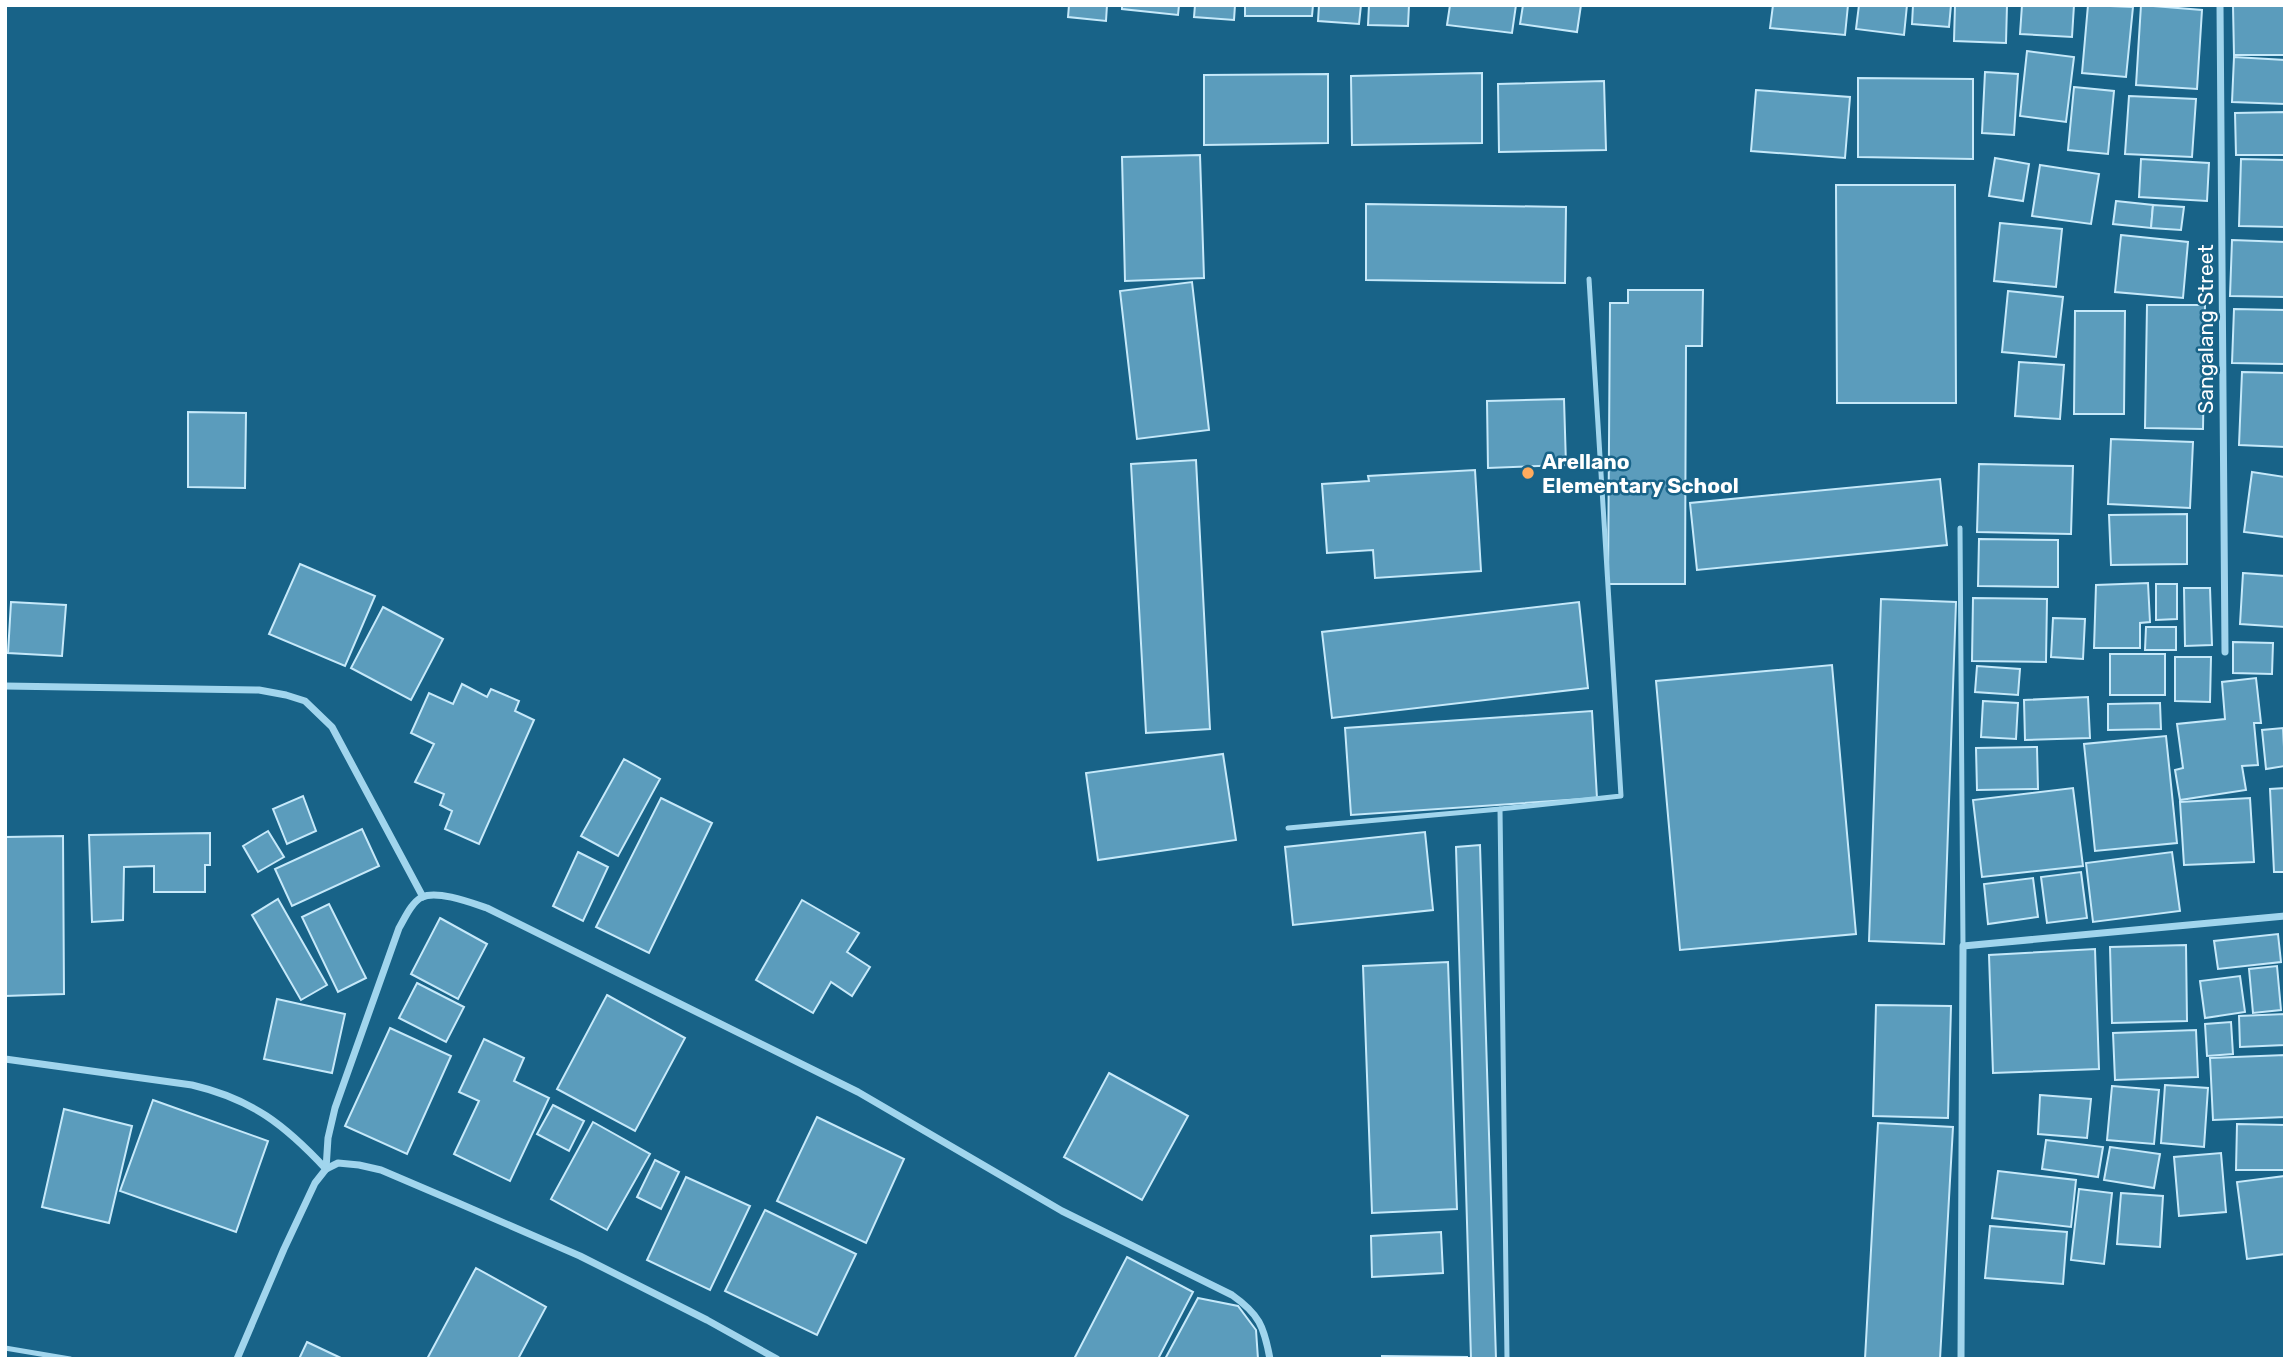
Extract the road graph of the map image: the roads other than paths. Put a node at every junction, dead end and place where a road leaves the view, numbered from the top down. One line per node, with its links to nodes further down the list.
1 (2220, 5): 4 (street, Sangalang Street)
2 (1589, 279): 6 (lane)
3 (1960, 528): 10 (lane)
4 (2225, 652)
5 (5, 686): 8 (street)
6 (1500, 809): 7 (lane); 18 (lane)
7 (1288, 828)
8 (423, 897): 12 (street); 17 (street)
9 (2285, 916): 10 (street)
10 (1963, 946): 19 (street)
11 (5, 1059): 12 (street)
12 (326, 1169): 15 (street); 16 (street)
13 (5, 1348): 14 (lane)
14 (70, 1359)
15 (237, 1359)
16 (777, 1359)
17 (1270, 1359)
18 (1507, 1359)
19 (1961, 1359)

